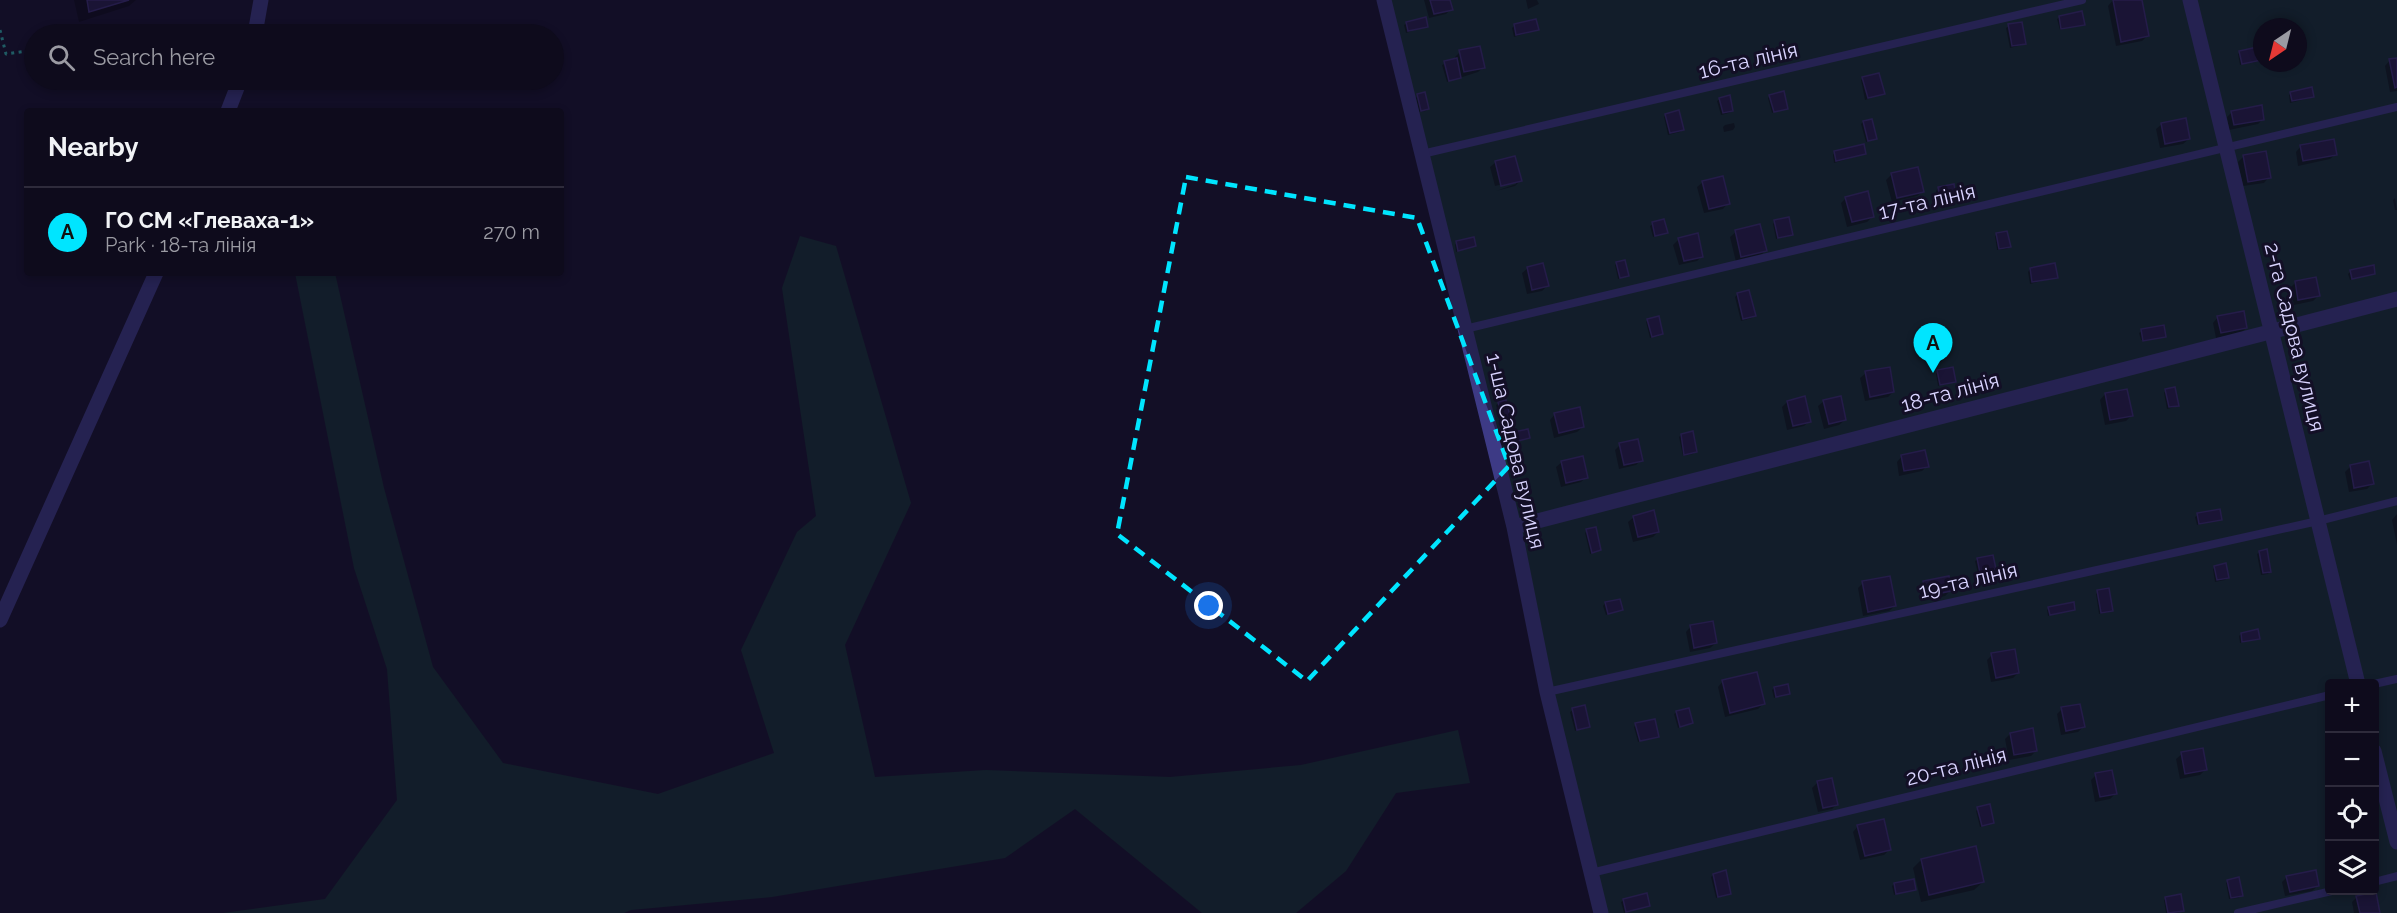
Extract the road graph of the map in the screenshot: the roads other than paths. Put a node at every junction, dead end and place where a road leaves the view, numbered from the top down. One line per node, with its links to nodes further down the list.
1 (261, 0): 5 (street)
2 (1384, 0): 10 (street, 1-ша Садова вулиця)
3 (2082, 0): 10 (lane, 16-та лінія)
4 (2190, 0): 9 (street, 2-га Садова вулиця)
5 (257, 24)
6 (236, 90): 8 (street)
7 (2397, 107): 9 (lane, 17-та лінія)
8 (229, 108)
9 (2227, 149): 13 (lane, 17-та лінія); 14 (street, 2-га Садова вулиця)
10 (1422, 154): 13 (street, 1-ша Садова вулиця)
11 (155, 276): 18 (street)
12 (2397, 299): 14 (street, 18-та лінія)
13 (1465, 330): 17 (street, 1-ша Садова вулиця)
14 (2271, 330): 16 (street, 2-га Садова вулиця); 17 (street, 18-та лінія)
15 (2397, 501): 16 (lane, 19-та лінія)
16 (2318, 521): 19 (street, 2-га Садова вулиця); 22 (lane, 19-та лінія)
17 (1514, 527): 22 (street, 1-ша Садова вулиця)
18 (0, 620)
19 (2357, 679)
20 (2397, 679): 21 (lane)
21 (2379, 683)
22 (1547, 692): 26 (street, 1-ша Садова вулиця)
23 (2325, 696): 26 (lane, 20-та лінія)
24 (2379, 771): 25 (street)
25 (2397, 842)
26 (1591, 873): 30 (street, 1-ша Садова вулиця)
27 (2397, 876): 28 (lane)
28 (2379, 881)
29 (2325, 893): 31 (lane)
30 (1601, 913)
31 (2238, 913)

